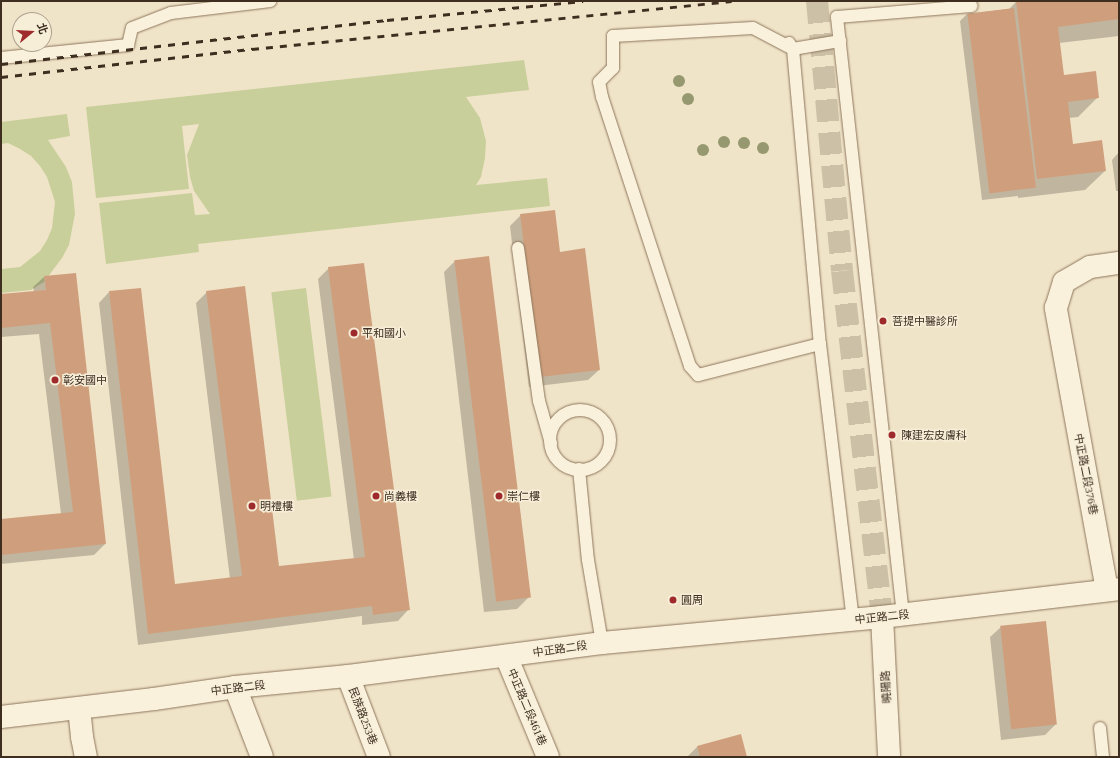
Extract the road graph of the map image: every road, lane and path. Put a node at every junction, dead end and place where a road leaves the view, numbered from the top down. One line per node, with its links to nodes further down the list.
1 (270, 1): 2 (lane)
2 (229, 4): 6 (lane)
3 (972, 6): 4 (lane)
4 (840, 41): 5 (lane); 13 (lane)
5 (790, 45): 9 (lane); 9 (lane)
6 (1, 58)
7 (518, 248): 10 (lane)
8 (1119, 263): 12 (street, 中正路二段376巷)
9 (820, 344): 15 (lane)
10 (551, 443): 11 (lane); 11 (lane)
11 (578, 469): 16 (lane)
12 (1113, 589): 13 (street, 中正路二段)
13 (903, 615): 14 (street, 中正路二段)
14 (882, 618): 15 (street, 中正路二段); 27 (street, 曉陽路)
15 (853, 620): 16 (street, 中正路二段)
16 (602, 643): 17 (street, 中正路二段)
17 (506, 656): 18 (street, 中正路二段); 26 (street, 中正路二段461巷)
18 (348, 676): 19 (street, 中正路二段); 25 (street, 民族路253巷)
19 (236, 688): 20 (street, 中正路二段); 24 (street)
20 (79, 708): 21 (street, 中正路二段); 23 (street)
21 (1, 717)
22 (1100, 728): 28 (lane)
23 (86, 757)
24 (262, 757)
25 (379, 757)
26 (548, 757)
27 (889, 757)
28 (1103, 757)

